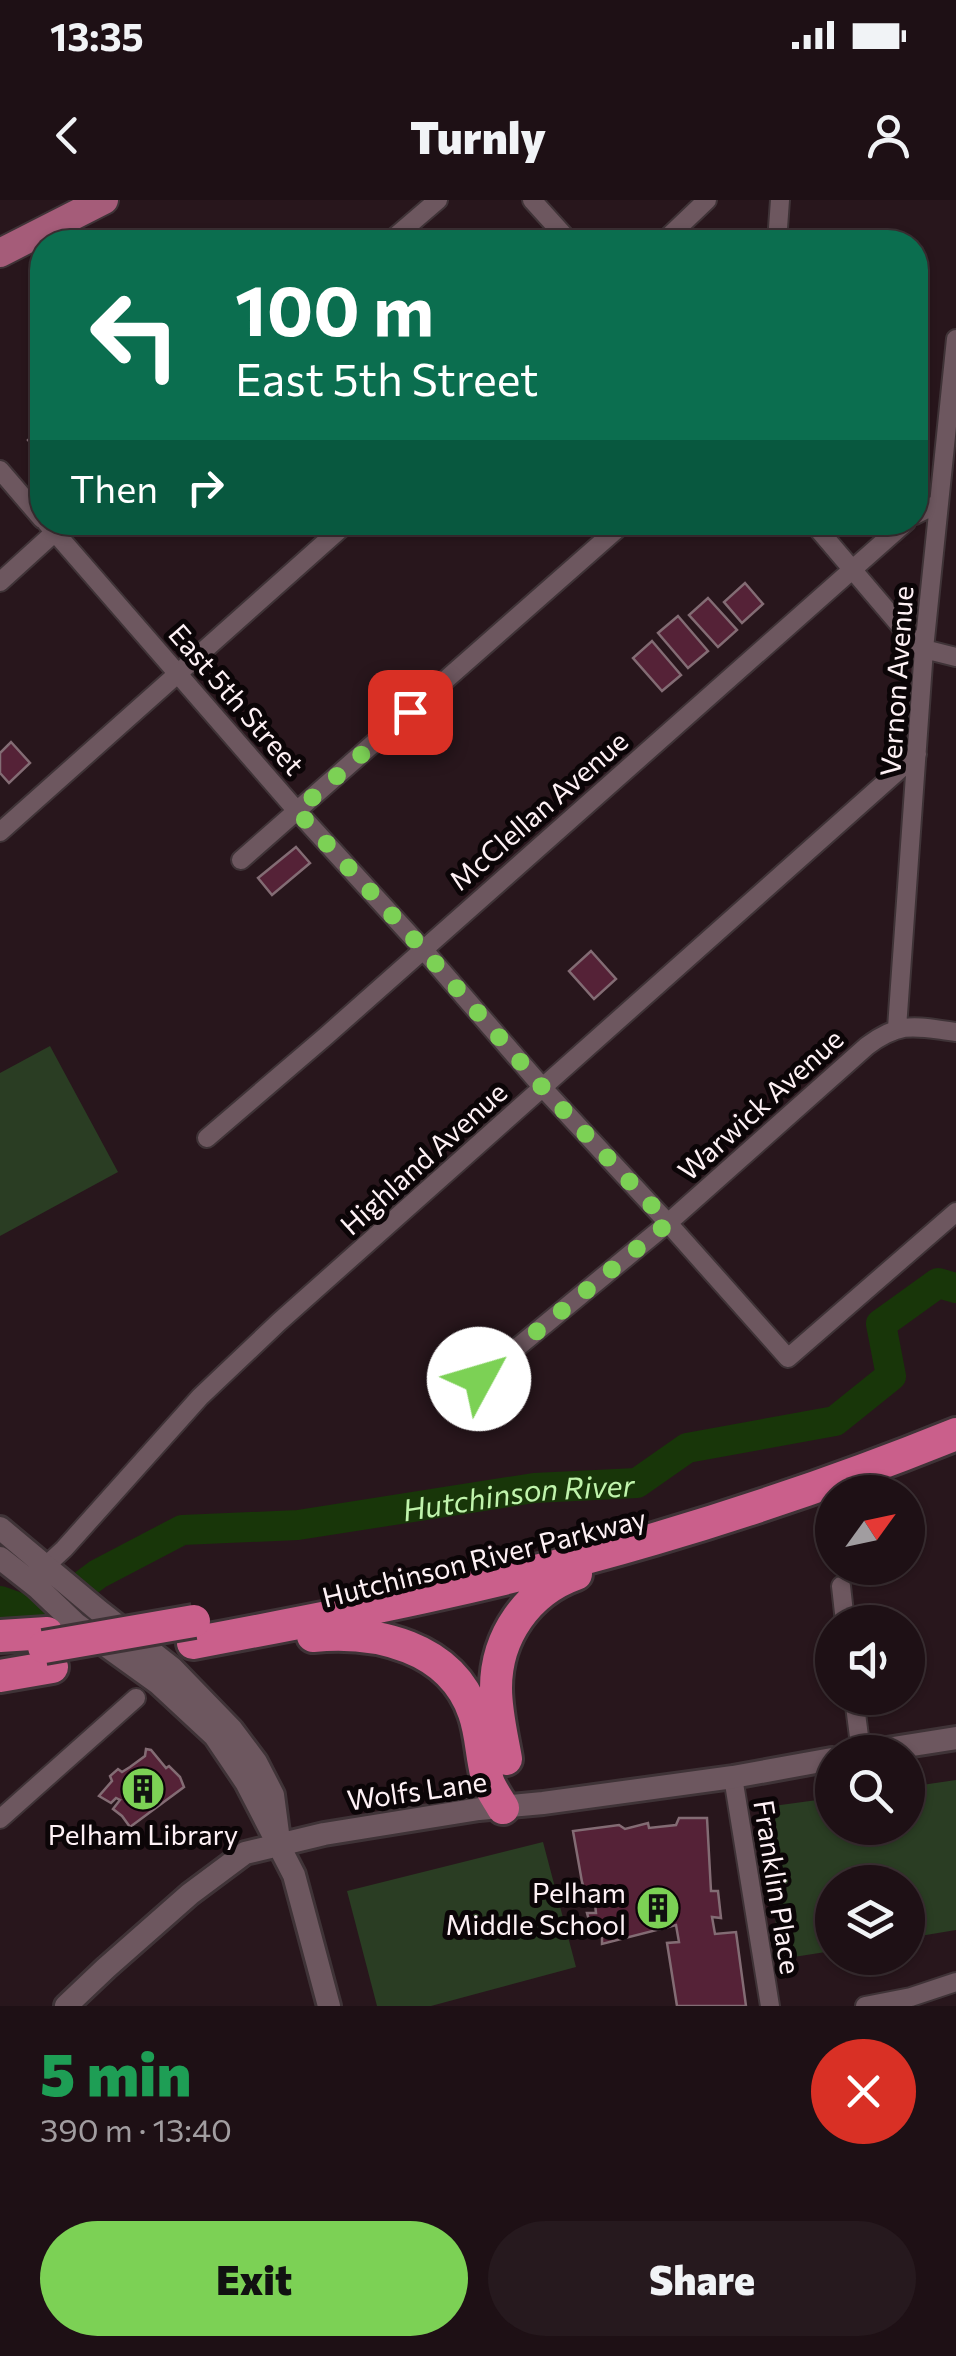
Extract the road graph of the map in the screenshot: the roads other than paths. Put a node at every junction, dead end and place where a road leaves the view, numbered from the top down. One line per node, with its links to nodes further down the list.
1 (104, 200): 6 (main road)
2 (438, 200): 7 (street)
3 (532, 200): 8 (street)
4 (707, 200): 9 (street)
5 (780, 200): 10 (street)
6 (42, 230)
7 (403, 230)
8 (559, 230)
9 (675, 230)
10 (778, 230)
11 (30, 236): 12 (main road)
12 (1, 250)
13 (956, 339): 16 (street, Vernon Avenue)
14 (0, 470): 15 (street, East 5th Street)
15 (30, 501)
16 (938, 503): 17 (street); 26 (street, Vernon Avenue)
17 (928, 508)
18 (42, 535): 25 (street)
19 (61, 535): 28 (street, East 5th Street)
20 (333, 535): 28 (street)
21 (610, 535): 30 (street)
22 (823, 535): 24 (street)
23 (891, 535): 24 (street, McClellan Avenue)
24 (852, 570): 26 (street); 33 (street, McClellan Avenue)
25 (0, 582)
26 (924, 649): 27 (street); 29 (street, Vernon Avenue)
27 (956, 657)
28 (179, 672): 30 (street, East 5th Street); 31 (street)
29 (916, 754): 34 (street, Vernon Avenue); 36 (street, Highland Avenue)
30 (297, 811): 32 (street); 33 (street, East 5th Street)
31 (0, 832)
32 (241, 860)
33 (422, 948): 36 (street, East 5th Street); 37 (street, McClellan Avenue)
34 (897, 1028): 35 (street); 39 (street, Warwick Avenue)
35 (956, 1032)
36 (543, 1088): 39 (street, East 5th Street); 46 (street, Highland Avenue)
37 (207, 1138)
38 (956, 1212): 39 (street, East 5th Street)
39 (668, 1223): 40 (street, Warwick Avenue)
40 (479, 1379)
41 (956, 1413): 49 (highway, Hutchinson River Parkway)
42 (956, 1434): 44 (highway, Hutchinson River Parkway)
43 (0, 1528): 46 (street)
44 (655, 1539): 51 (highway, Hutchinson River Parkway); 60 (highway)
45 (0, 1558): 46 (street)
46 (41, 1577): 52 (street); 62 (street)
47 (841, 1586): 48 (street)
48 (844, 1605)
49 (194, 1632): 51 (highway, Hutchinson River Parkway); 52 (highway, Hutchinson River Parkway)
50 (0, 1636): 52 (highway)
51 (228, 1636): 60 (highway)
52 (55, 1643): 53 (highway, Hutchinson River Parkway); 54 (highway, Hutchinson River Parkway); 62 (street)
53 (0, 1656)
54 (0, 1676)
55 (136, 1698): 61 (street)
56 (956, 1738): 57 (street)
57 (925, 1743)
58 (815, 1762): 59 (street, Wolfs Lane)
59 (733, 1776): 60 (street, Wolfs Lane); 66 (street, Franklin Place)
60 (503, 1808): 62 (street, Wolfs Lane)
61 (0, 1819)
62 (279, 1846): 64 (street, Wolfs Lane); 65 (street)
63 (956, 1982): 67 (street)
64 (66, 2006)
65 (329, 2006)
66 (770, 2006)
67 (865, 2006)

